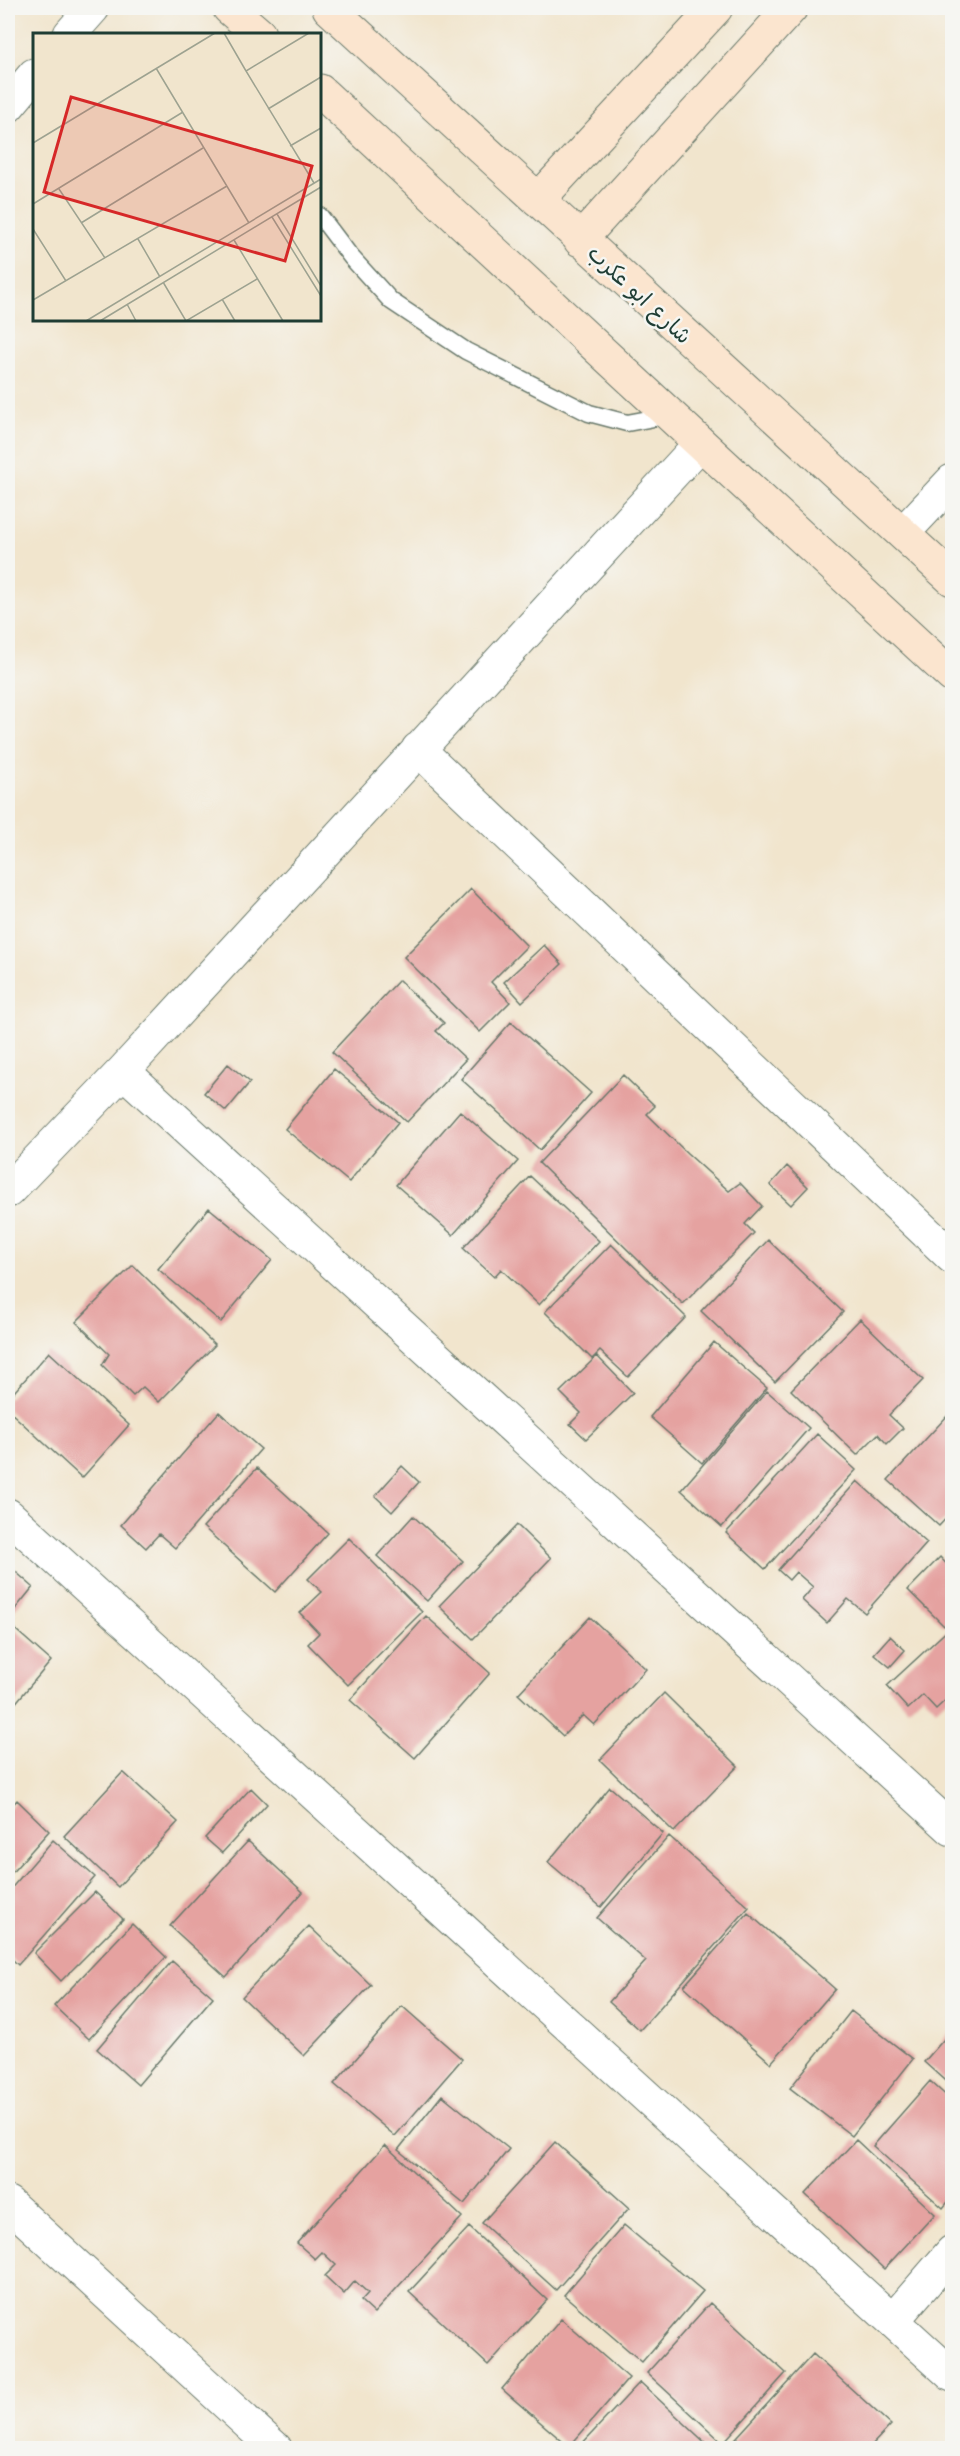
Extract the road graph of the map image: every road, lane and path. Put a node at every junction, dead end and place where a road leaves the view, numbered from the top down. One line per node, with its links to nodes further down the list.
1 (93, 8): 5 (street)
2 (329, 8): 9 (street, شارع ابو عكرب)
3 (716, 8): 9 (street)
4 (791, 8): 11 (street)
5 (70, 33)
6 (33, 76): 8 (street)
7 (321, 92): 12 (street)
8 (8, 106)
9 (538, 200): 11 (street, شارع ابو عكرب)
10 (321, 217): 12 (lane)
11 (580, 240): 15 (street, شارع ابو عكرب)
12 (671, 415): 13 (street)
13 (700, 444): 17 (street); 18 (street)
14 (952, 481): 15 (street)
15 (903, 533): 16 (street, شارع ابو عكرب)
16 (952, 579)
17 (952, 676)
18 (418, 749): 19 (street); 21 (street)
19 (123, 1071): 20 (street); 23 (street)
20 (8, 1191)
21 (952, 1257)
22 (8, 1515): 26 (street)
23 (952, 1829)
24 (8, 2203): 28 (street)
25 (952, 2252): 26 (street)
26 (894, 2319): 27 (street)
27 (952, 2374)
28 (275, 2448)

